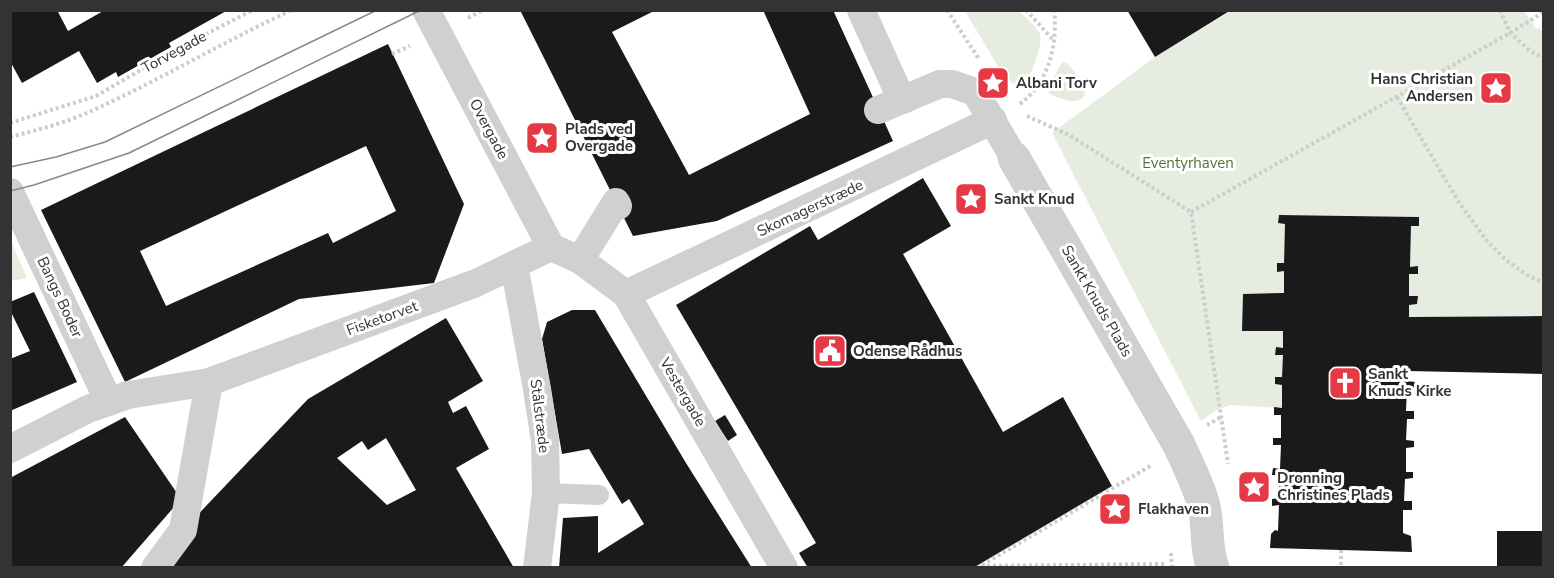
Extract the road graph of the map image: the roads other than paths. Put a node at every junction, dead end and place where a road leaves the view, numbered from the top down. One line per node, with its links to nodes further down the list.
1 (426, 10): 9 (street, Overgade)
2 (861, 10): 3 (street)
3 (905, 99): 4 (street); 5 (street)
4 (878, 110)
5 (1003, 115): 6 (street); 12 (street, Skomagerstræde)
6 (1014, 158): 21 (street, Sankt Knuds Plads)
7 (10, 192): 14 (street, Bangs Boder)
8 (618, 206): 10 (street)
9 (551, 247): 10 (street, Vestergade); 11 (street, Fisketorvet)
10 (580, 260): 12 (street, Vestergade)
11 (514, 265): 13 (street, Fisketorvet); 16 (street, Stålstræde)
12 (626, 294): 20 (street, Vestergade)
13 (209, 382): 14 (street, Fisketorvet); 18 (street)
14 (99, 405): 15 (street, Fisketorvet)
15 (10, 449)
16 (546, 493): 17 (lane); 19 (street, Stålstræde)
17 (599, 495)
18 (155, 567)
19 (537, 567)
20 (784, 567)
21 (1213, 567)

